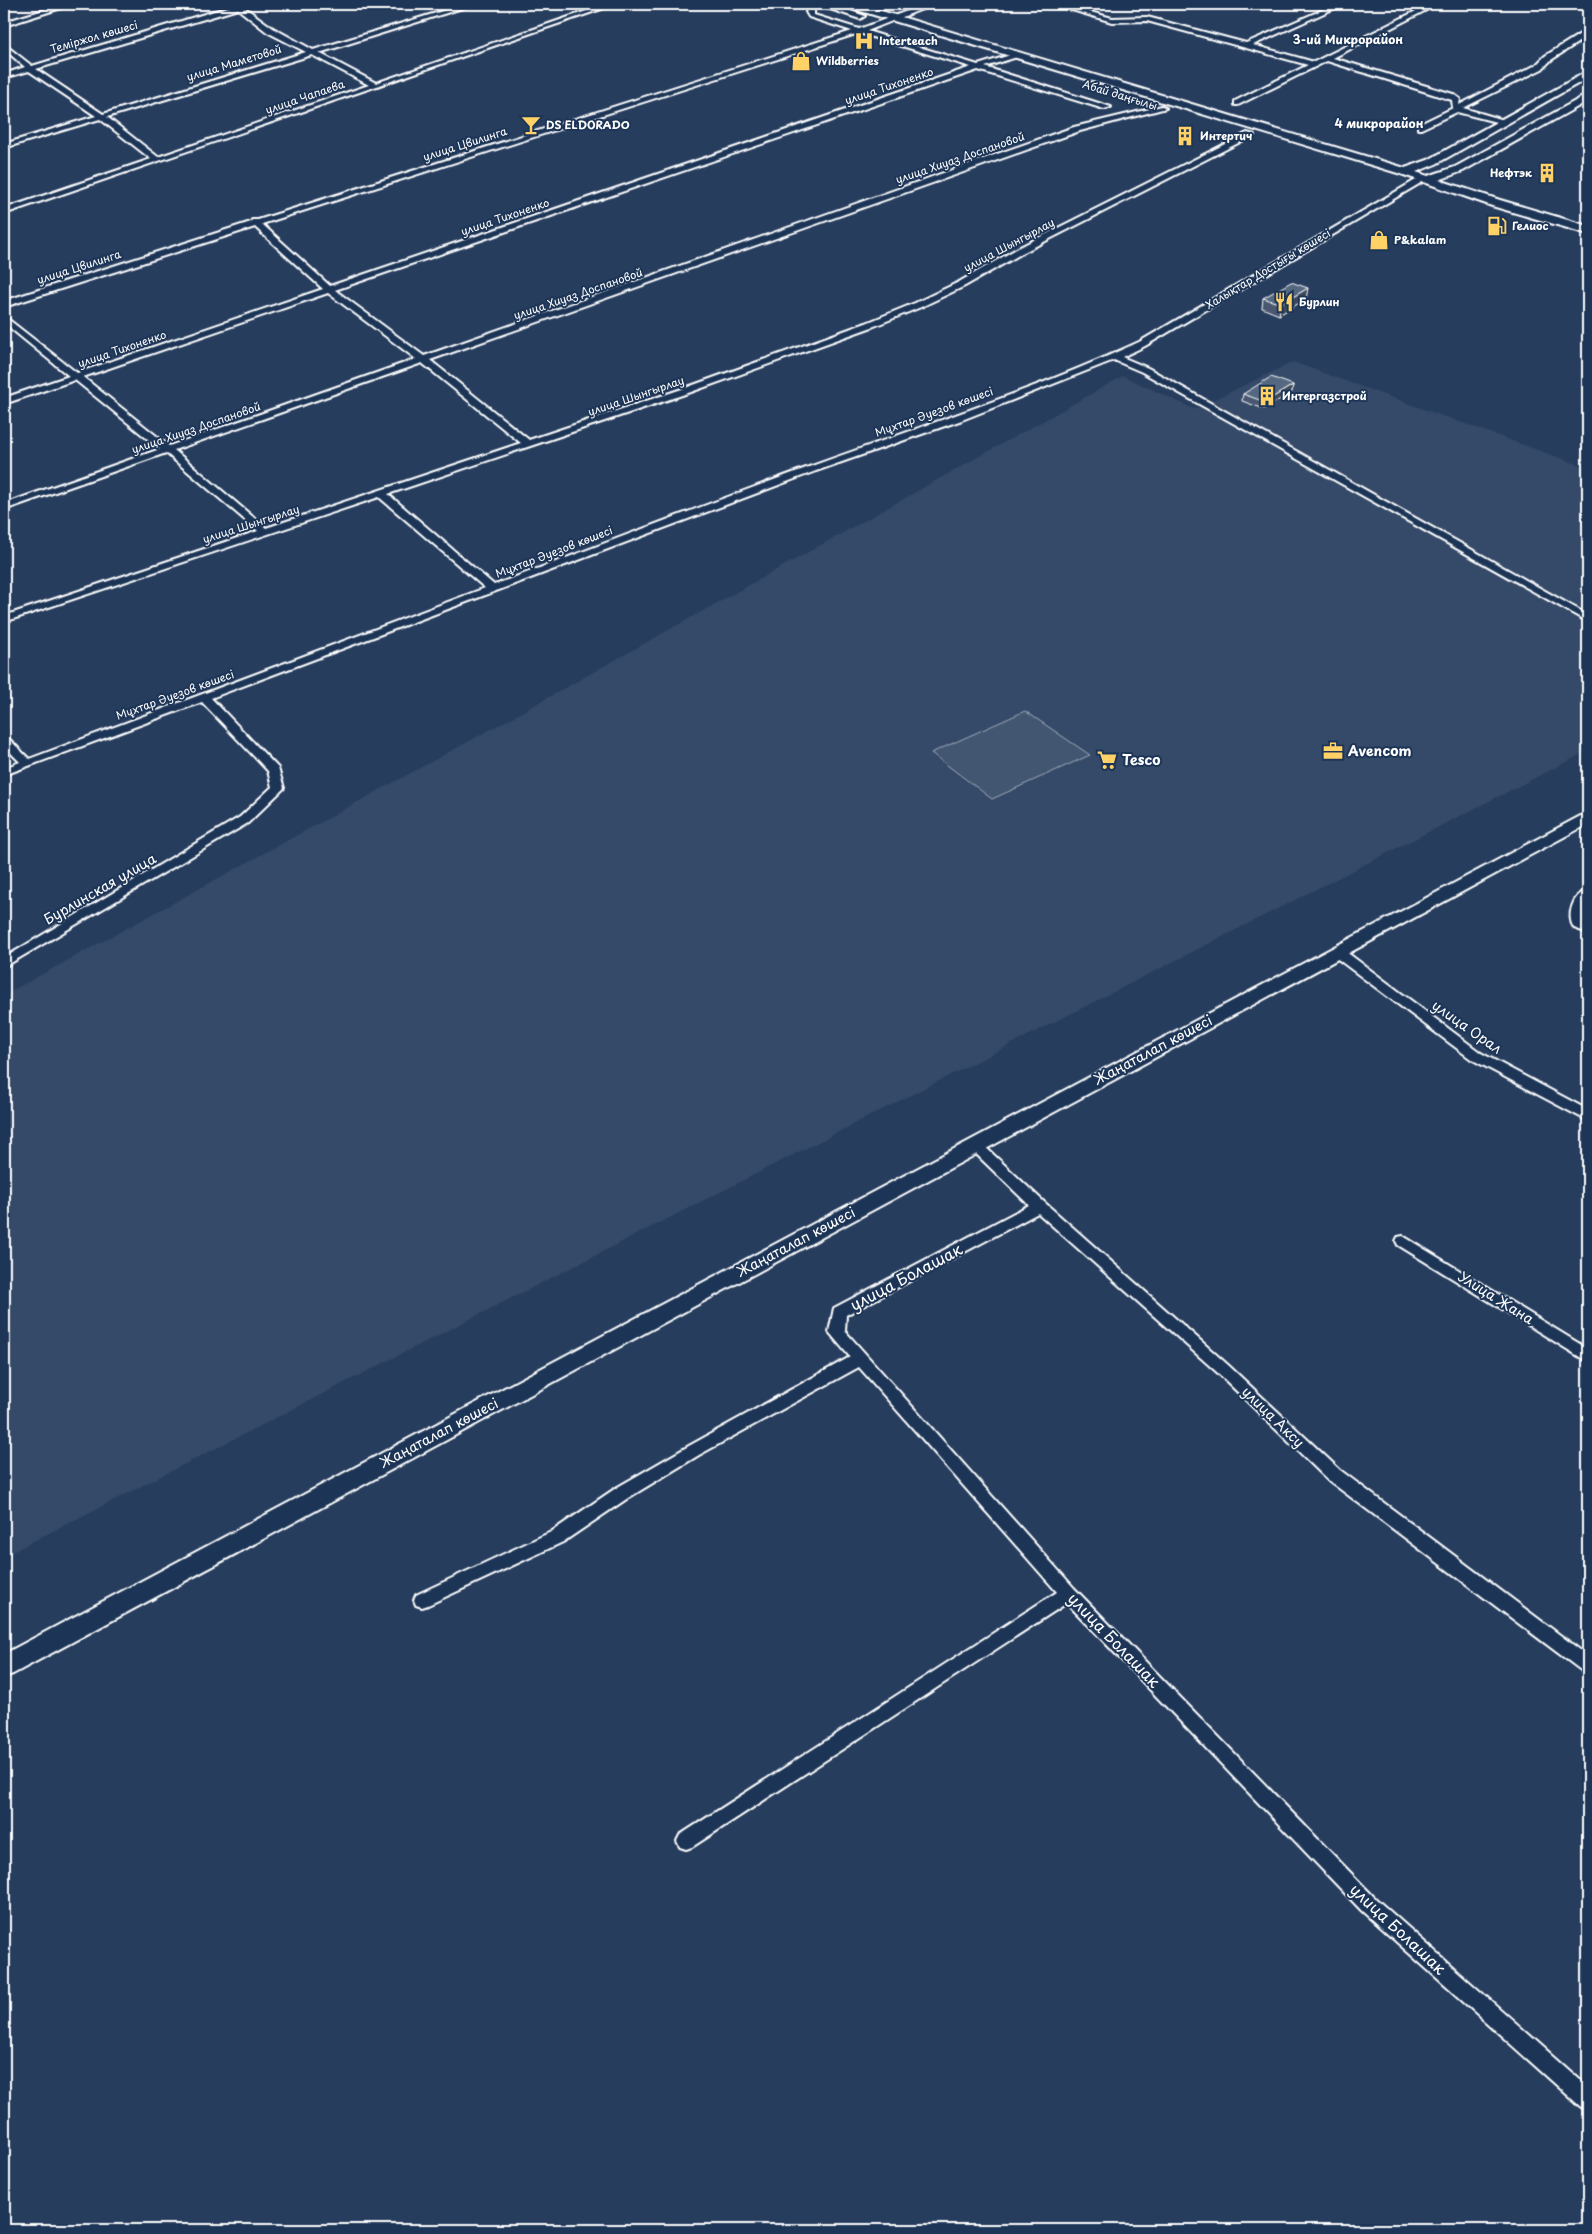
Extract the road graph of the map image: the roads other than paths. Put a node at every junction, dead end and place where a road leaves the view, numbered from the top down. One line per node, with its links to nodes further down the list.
1 (71, 4): 14 (street)
2 (248, 4): 11 (street, Теміржол көшесі)
3 (472, 4): 19 (street, улица Маметовой)
4 (614, 4): 28 (street, улица Чапаева)
5 (821, 4): 13 (main road, Абай даңғылы); 15 (street)
6 (848, 4): 12 (main road, Абай даңғылы)
7 (932, 4): 12 (street, улица Цвилинга)
8 (1055, 4): 18 (street)
9 (1340, 4): 18 (street)
10 (1435, 4): 22 (street)
11 (238, 6): 19 (street); 24 (street, Теміржол көшесі)
12 (896, 19): 13 (street, улица Цвилинга); 20 (main road, Абай даңғылы)
13 (884, 23): 15 (street, улица Цвилинга); 21 (main road, Абай даңғылы)
14 (4, 24)
15 (858, 31): 25 (street); 43 (street, улица Цвилинга)
16 (1588, 32): 33 (street)
17 (4, 46): 24 (street)
18 (1248, 46): 23 (street)
19 (310, 52): 28 (street); 34 (street, улица Маметовой)
20 (1014, 55): 21 (street, улица Тихоненко); 40 (main road, Абай даңғылы)
21 (1002, 59): 25 (street, улица Тихоненко); 32 (main road, Абай даңғылы)
22 (1327, 59): 23 (street); 33 (street)
23 (1314, 64): 30 (street)
24 (30, 68): 27 (street, Теміржол көшесі); 34 (street)
25 (976, 68): 31 (street); 45 (street, улица Тихоненко)
26 (1588, 74): 35 (main road)
27 (4, 76)
28 (376, 85): 39 (street, улица Чапаева)
29 (1588, 97): 41 (main road, Халықтар Достығы көшесі)
30 (1238, 103)
31 (1107, 107)
32 (1162, 108): 37 (main road, Абай даңғылы); 49 (street, улица Хиуаз Доспановой)
33 (1457, 109): 35 (street); 36 (street)
34 (101, 116): 38 (street, улица Маметовой); 39 (street)
35 (1501, 122): 40 (main road)
36 (1421, 127)
37 (1250, 135): 41 (main road, Абай даңғылы); 52 (street, улица Шынгырлау)
38 (4, 146)
39 (157, 160): 42 (street, улица Чапаева)
40 (1405, 172): 41 (main road, Абай даңғылы)
41 (1424, 179): 44 (main road); 48 (street, Халықтар Достығы көшесі)
42 (4, 212)
43 (255, 222): 45 (street); 46 (street, улица Цвилинга)
44 (1588, 230)
45 (330, 290): 49 (street); 50 (street, улица Тихоненко)
46 (4, 304)
47 (4, 319): 50 (street)
48 (1114, 357): 57 (street, Мұхтар Әуезов көшесі); 59 (street)
49 (424, 360): 52 (street); 53 (street, улица Хиуаз Доспановой)
50 (76, 376): 51 (street, улица Тихоненко); 53 (street)
51 (4, 401)
52 (528, 444): 54 (street, улица Шынгырлау)
53 (168, 450): 55 (street, улица Хиуаз Доспановой); 56 (street)
54 (381, 494): 56 (street, улица Шынгырлау); 57 (street)
55 (4, 506)
56 (264, 531): 58 (street, улица Шынгырлау)
57 (492, 589): 60 (street, Мұхтар Әуезов көшесі)
58 (4, 619)
59 (1588, 619)
60 (204, 697): 62 (street, Мұхтар Әуезов көшесі); 68 (street, Бурлинская улица)
61 (4, 740): 62 (street)
62 (27, 763): 63 (street, Мұхтар Әуезов көшесі)
63 (4, 772)
64 (1588, 817): 67 (main road, Жаңаталап көшесі)
65 (1588, 894): 66 (street)
66 (1583, 927)
67 (1336, 951): 69 (street, улица Орал); 70 (main road, Жаңаталап көшесі)
68 (4, 963)
69 (1588, 1116)
70 (976, 1146): 71 (street, улица Аксу); 77 (main road, Жаңаталап көшесі)
71 (1039, 1206): 74 (street, улица Болашак); 78 (street, улица Аксу)
72 (1403, 1241): 73 (street, Улица Жана)
73 (1588, 1356)
74 (860, 1359): 75 (street, улица Болашак); 76 (street)
75 (1068, 1593): 79 (street); 80 (street, улица Болашак)
76 (422, 1600)
77 (4, 1666)
78 (1588, 1666)
79 (686, 1840)
80 (1588, 2100)

